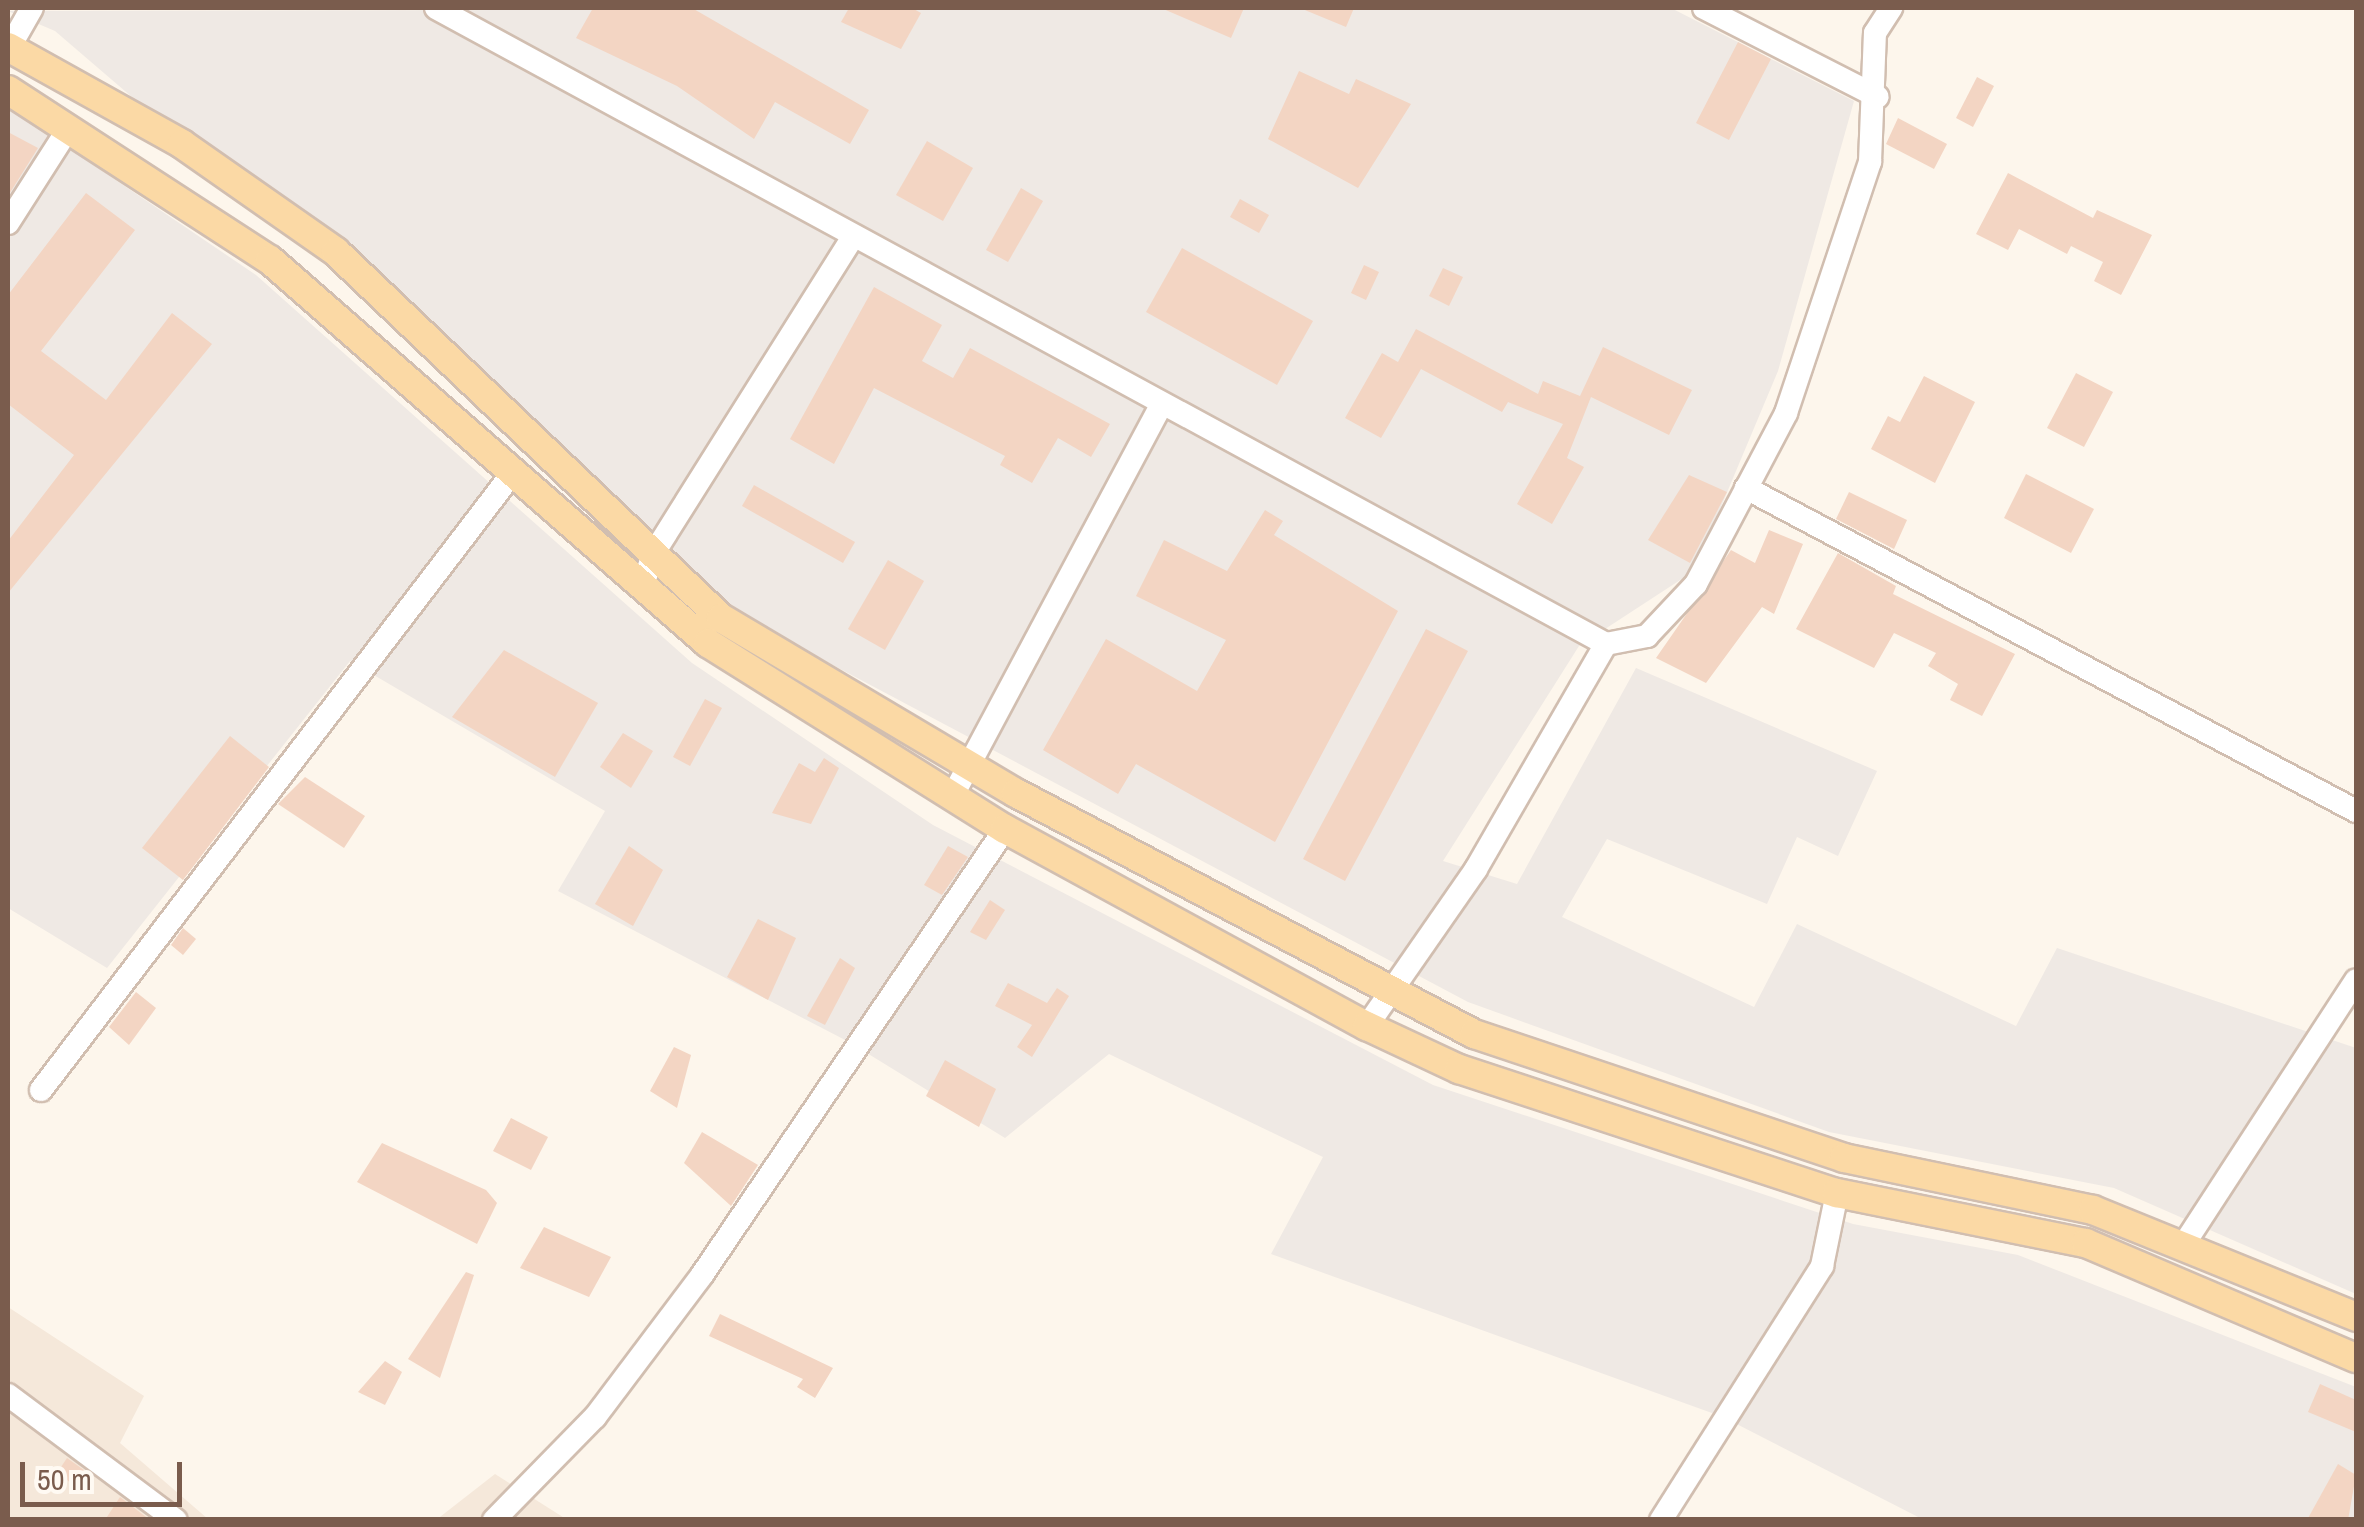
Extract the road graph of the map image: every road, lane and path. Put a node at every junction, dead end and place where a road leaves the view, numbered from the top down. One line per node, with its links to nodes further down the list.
1 (32, 8): 5 (street)
2 (436, 8): 10 (street)
3 (1704, 8): 7 (street)
4 (1890, 8): 7 (street)
5 (8, 48): 14 (main road)
6 (8, 90): 8 (main road)
7 (1878, 97): 13 (street)
8 (68, 129): 9 (street); 12 (main road)
9 (8, 223)
10 (850, 240): 11 (street); 14 (street)
11 (1161, 406): 16 (street); 17 (street)
12 (511, 476): 15 (main road); 26 (street)
13 (1746, 488): 16 (street); 19 (street)
14 (652, 556): 15 (street); 17 (main road)
15 (643, 586): 18 (main road)
16 (1606, 644): 22 (street)
17 (974, 766): 18 (street); 22 (main road)
18 (953, 795): 20 (main road)
19 (2356, 812)
20 (1005, 829): 23 (main road); 34 (street)
21 (2356, 980): 29 (street)
22 (1389, 994): 23 (street); 24 (main road)
23 (1366, 1026): 25 (main road)
24 (1474, 1034): 25 (main road); 27 (main road)
25 (1458, 1069): 28 (main road)
26 (41, 1090)
27 (1844, 1158): 28 (main road); 29 (main road)
28 (1838, 1193): 31 (main road); 35 (street)
29 (2186, 1242): 30 (main road)
30 (2356, 1318)
31 (2356, 1358)
32 (8, 1395): 33 (street)
33 (176, 1520)
34 (494, 1520)
35 (1661, 1520)

